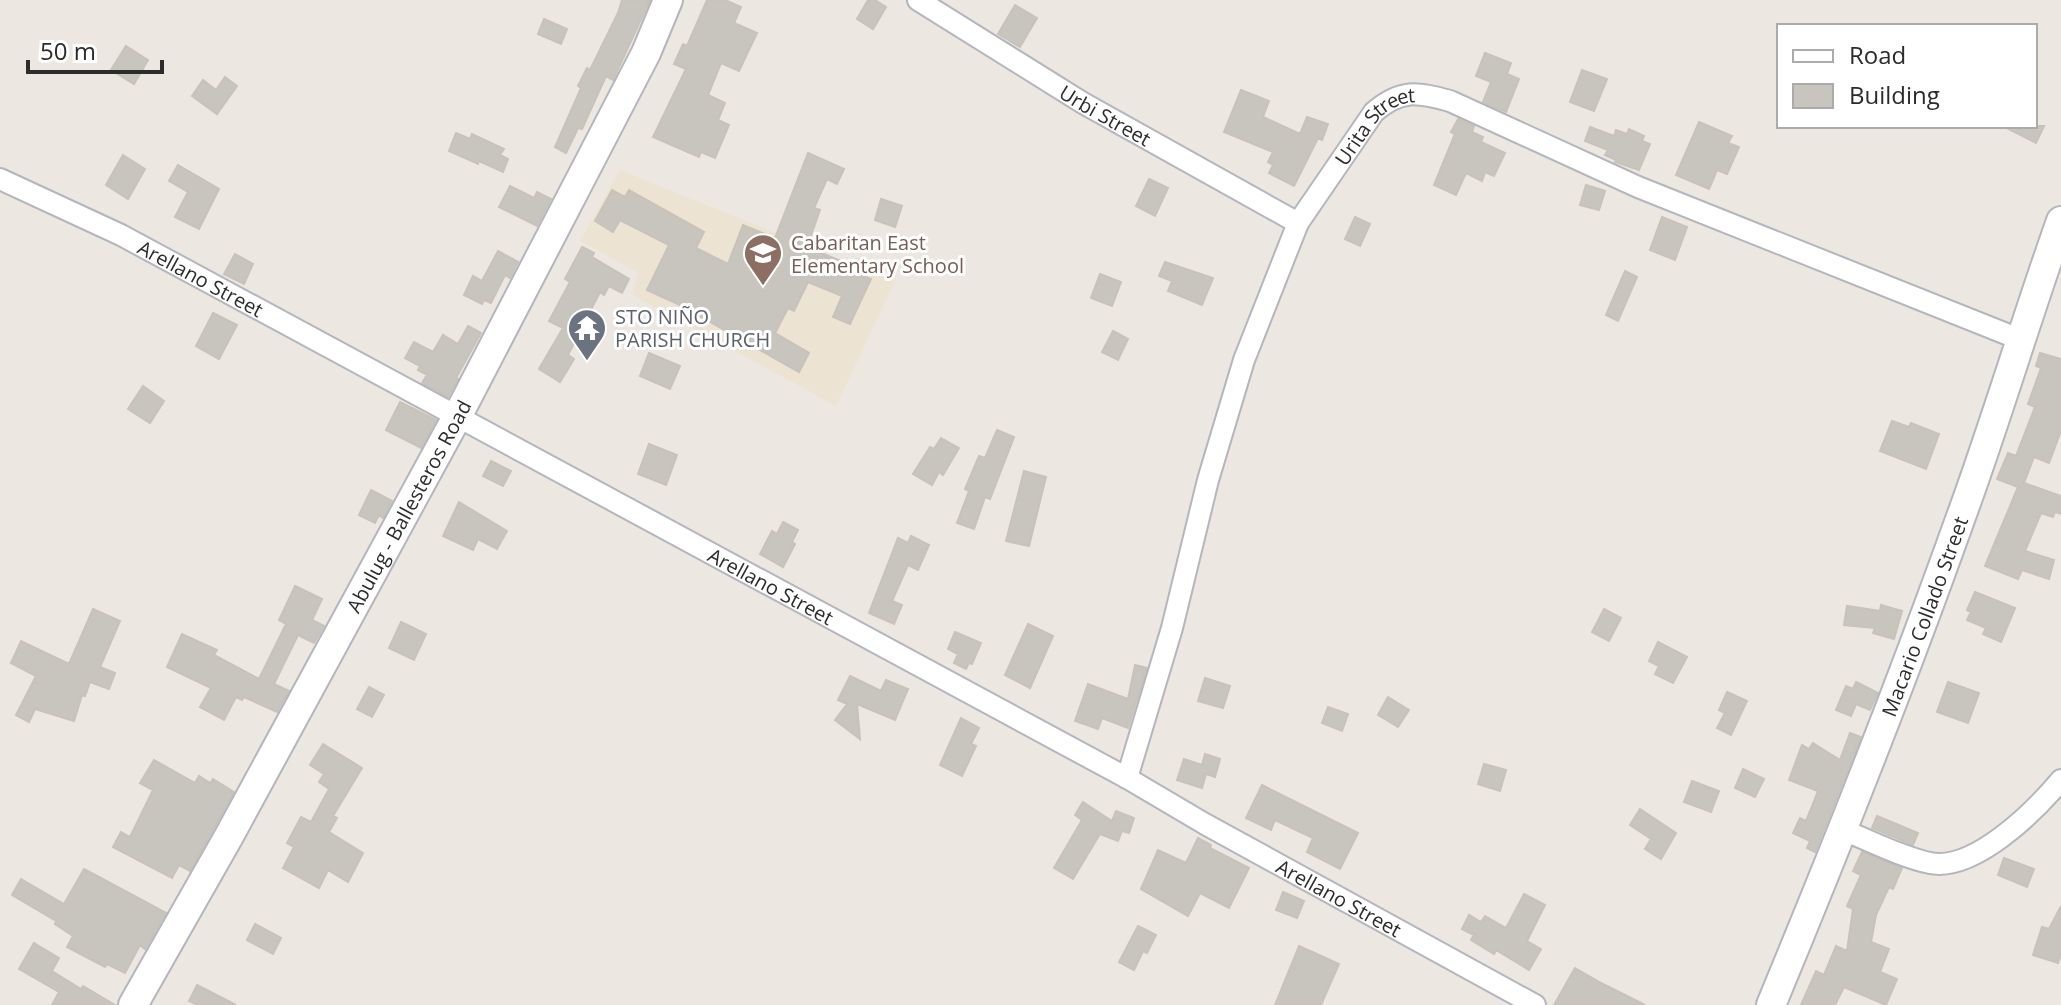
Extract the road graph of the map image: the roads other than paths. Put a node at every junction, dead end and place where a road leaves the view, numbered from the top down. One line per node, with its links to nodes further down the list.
1 (668, 0): 7 (main road, Abulug - Ballesteros Road)
2 (918, 0): 5 (street, Urbi Street)
3 (0, 179): 7 (street, Arellano Street)
4 (2061, 221): 6 (main road, Macario Collado Street)
5 (1298, 223): 6 (street, Urita Street); 8 (street, Urita Street)
6 (2019, 339): 10 (main road, Macario Collado Street)
7 (458, 415): 8 (street, Arellano Street); 11 (main road, Abulug - Ballesteros Road)
8 (1127, 778): 12 (street, Arellano Street)
9 (2061, 780): 10 (street)
10 (1843, 830): 13 (main road, Macario Collado Street)
11 (133, 1005)
12 (1535, 1005)
13 (1771, 1005)

